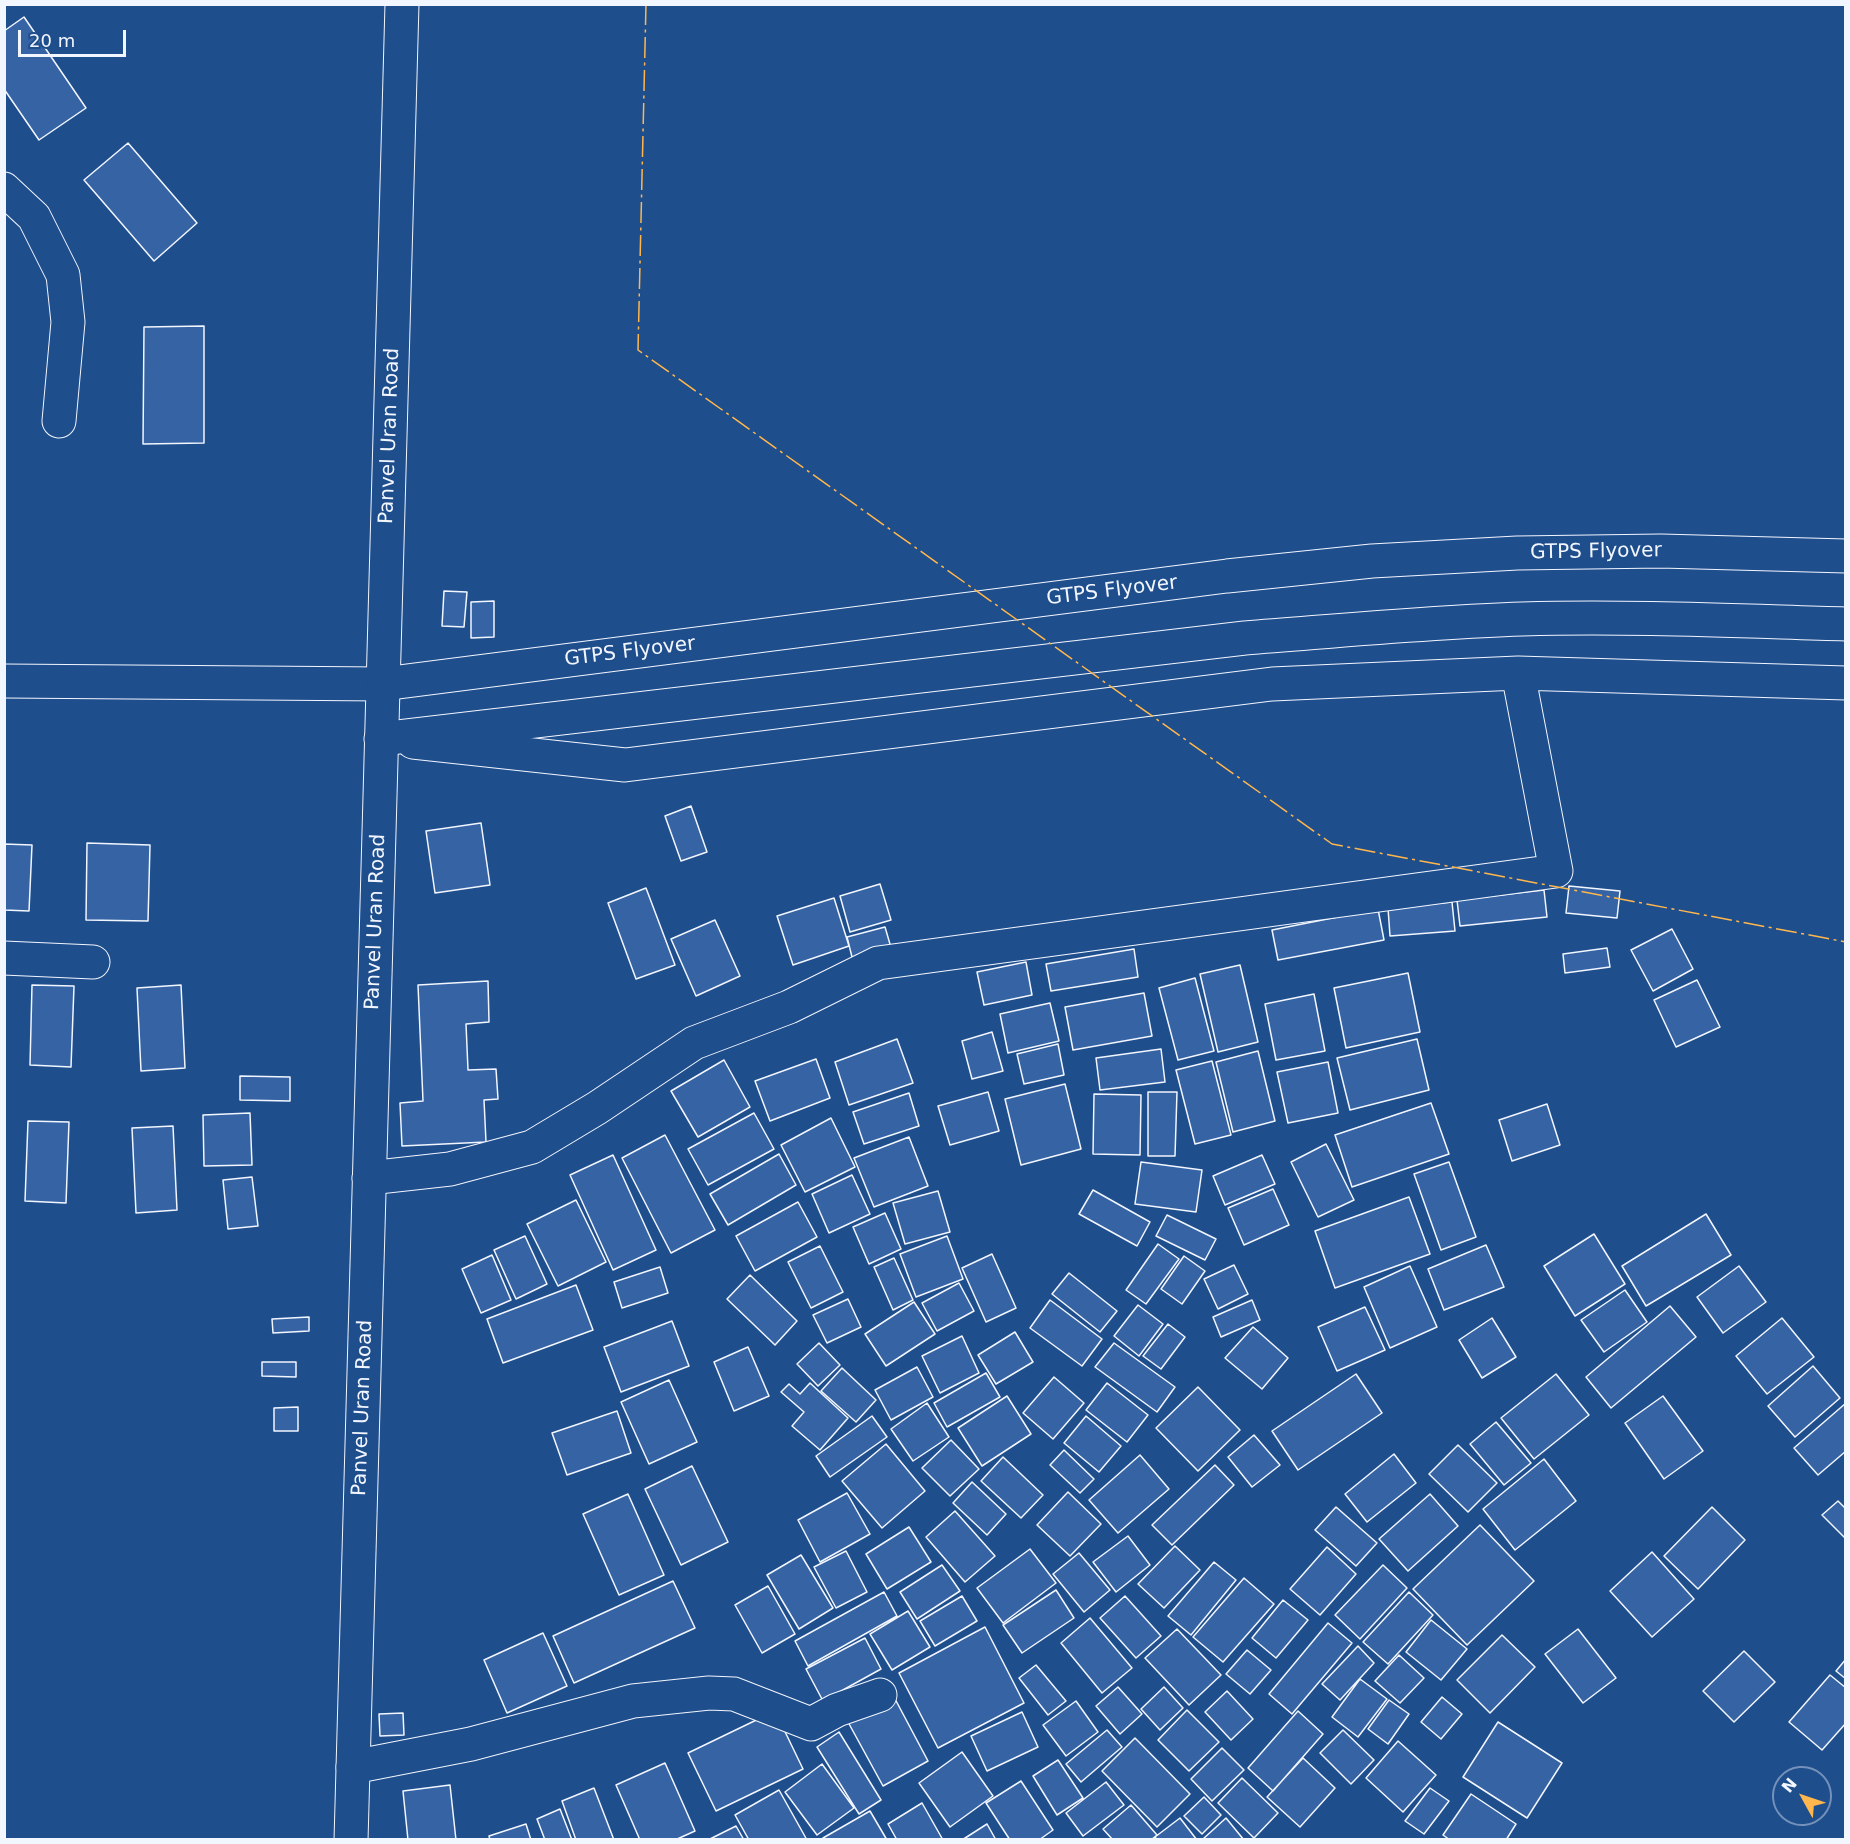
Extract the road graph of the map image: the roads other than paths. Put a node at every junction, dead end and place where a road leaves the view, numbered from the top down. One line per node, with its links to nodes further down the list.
1 (402, 4): 9 (main road, Panvel Uran Road)
2 (4, 189): 3 (main road)
3 (59, 421)
4 (1845, 556): 9 (main road, GTPS Flyover)
5 (1845, 624): 10 (main road)
6 (1518, 674): 8 (main road); 10 (main road); 13 (main road)
7 (4, 681): 9 (main road, GTPS Flyover)
8 (1845, 683)
9 (383, 684): 10 (main road, Panvel Uran Road)
10 (381, 739): 13 (main road, Panvel Uran Road)
11 (4, 958): 12 (main road)
12 (93, 963)
13 (369, 1178): 15 (main road, Panvel Uran Road)
14 (880, 1695): 15 (main road)
15 (353, 1767): 16 (main road, Panvel Uran Road)
16 (351, 1839)

